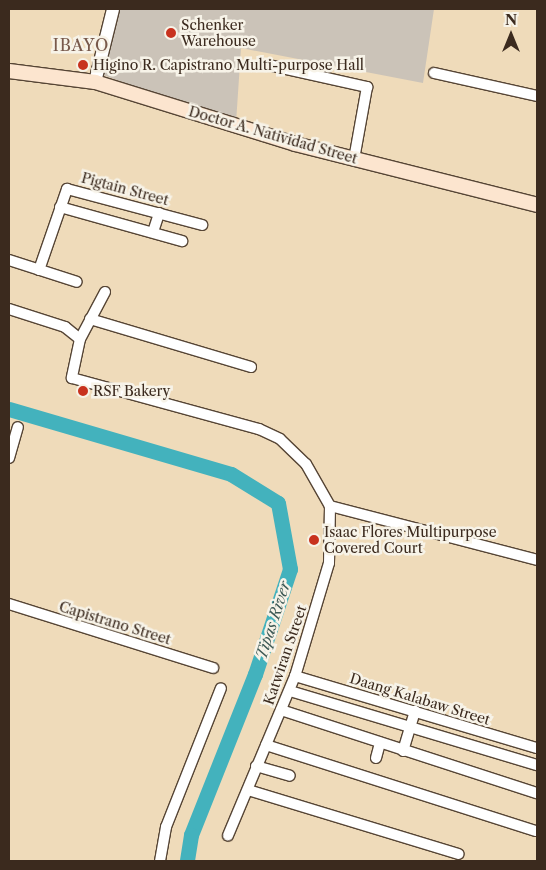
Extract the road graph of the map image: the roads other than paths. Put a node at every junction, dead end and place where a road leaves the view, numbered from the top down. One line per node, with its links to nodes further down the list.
1 (113, 9): 5 (street)
2 (264, 64): 7 (street)
3 (9, 70): 5 (main road, Doctor A. Natividad Street)
4 (434, 72): 6 (street)
5 (95, 82): 7 (main road, Doctor A. Natividad Street)
6 (537, 96)
7 (354, 159): 8 (main road, Doctor A. Natividad Street)
8 (537, 205)
9 (60, 206): 10 (street, Pigtain Street); 12 (street); 15 (street, Pigtain Street)
10 (158, 212): 11 (street, Pigtain Street); 12 (street)
11 (202, 225)
12 (153, 232): 13 (street)
13 (182, 241)
14 (9, 260): 15 (street)
15 (39, 270): 16 (street)
16 (77, 282)
17 (105, 292): 19 (street)
18 (9, 309): 20 (street)
19 (90, 319): 20 (street); 21 (street)
20 (80, 339): 24 (street)
21 (252, 367)
22 (18, 427): 23 (street)
23 (9, 458)
24 (330, 506): 25 (street); 28 (street, Katwiran Street)
25 (537, 560)
26 (9, 604): 27 (street, Capistrano Street)
27 (213, 668)
28 (295, 676): 30 (street, Katwiran Street); 32 (street, Daang Kalabaw Street)
29 (221, 688): 47 (street)
30 (290, 690): 31 (street, Katwiran Street); 33 (street)
31 (281, 710): 34 (street); 35 (street, Katwiran Street)
32 (415, 712): 33 (street); 36 (street, Daang Kalabaw Street)
33 (410, 728): 37 (street); 39 (street)
34 (380, 744): 37 (street); 38 (street)
35 (266, 745): 40 (street, Katwiran Street); 44 (street)
36 (537, 748)
37 (403, 751): 43 (street)
38 (376, 758)
39 (537, 765)
40 (256, 766): 41 (street); 42 (street, Katwiran Street)
41 (290, 776)
42 (248, 790): 45 (street, Katwiran Street); 46 (street)
43 (537, 793)
44 (536, 831)
45 (228, 835)
46 (458, 854)
47 (160, 861)

